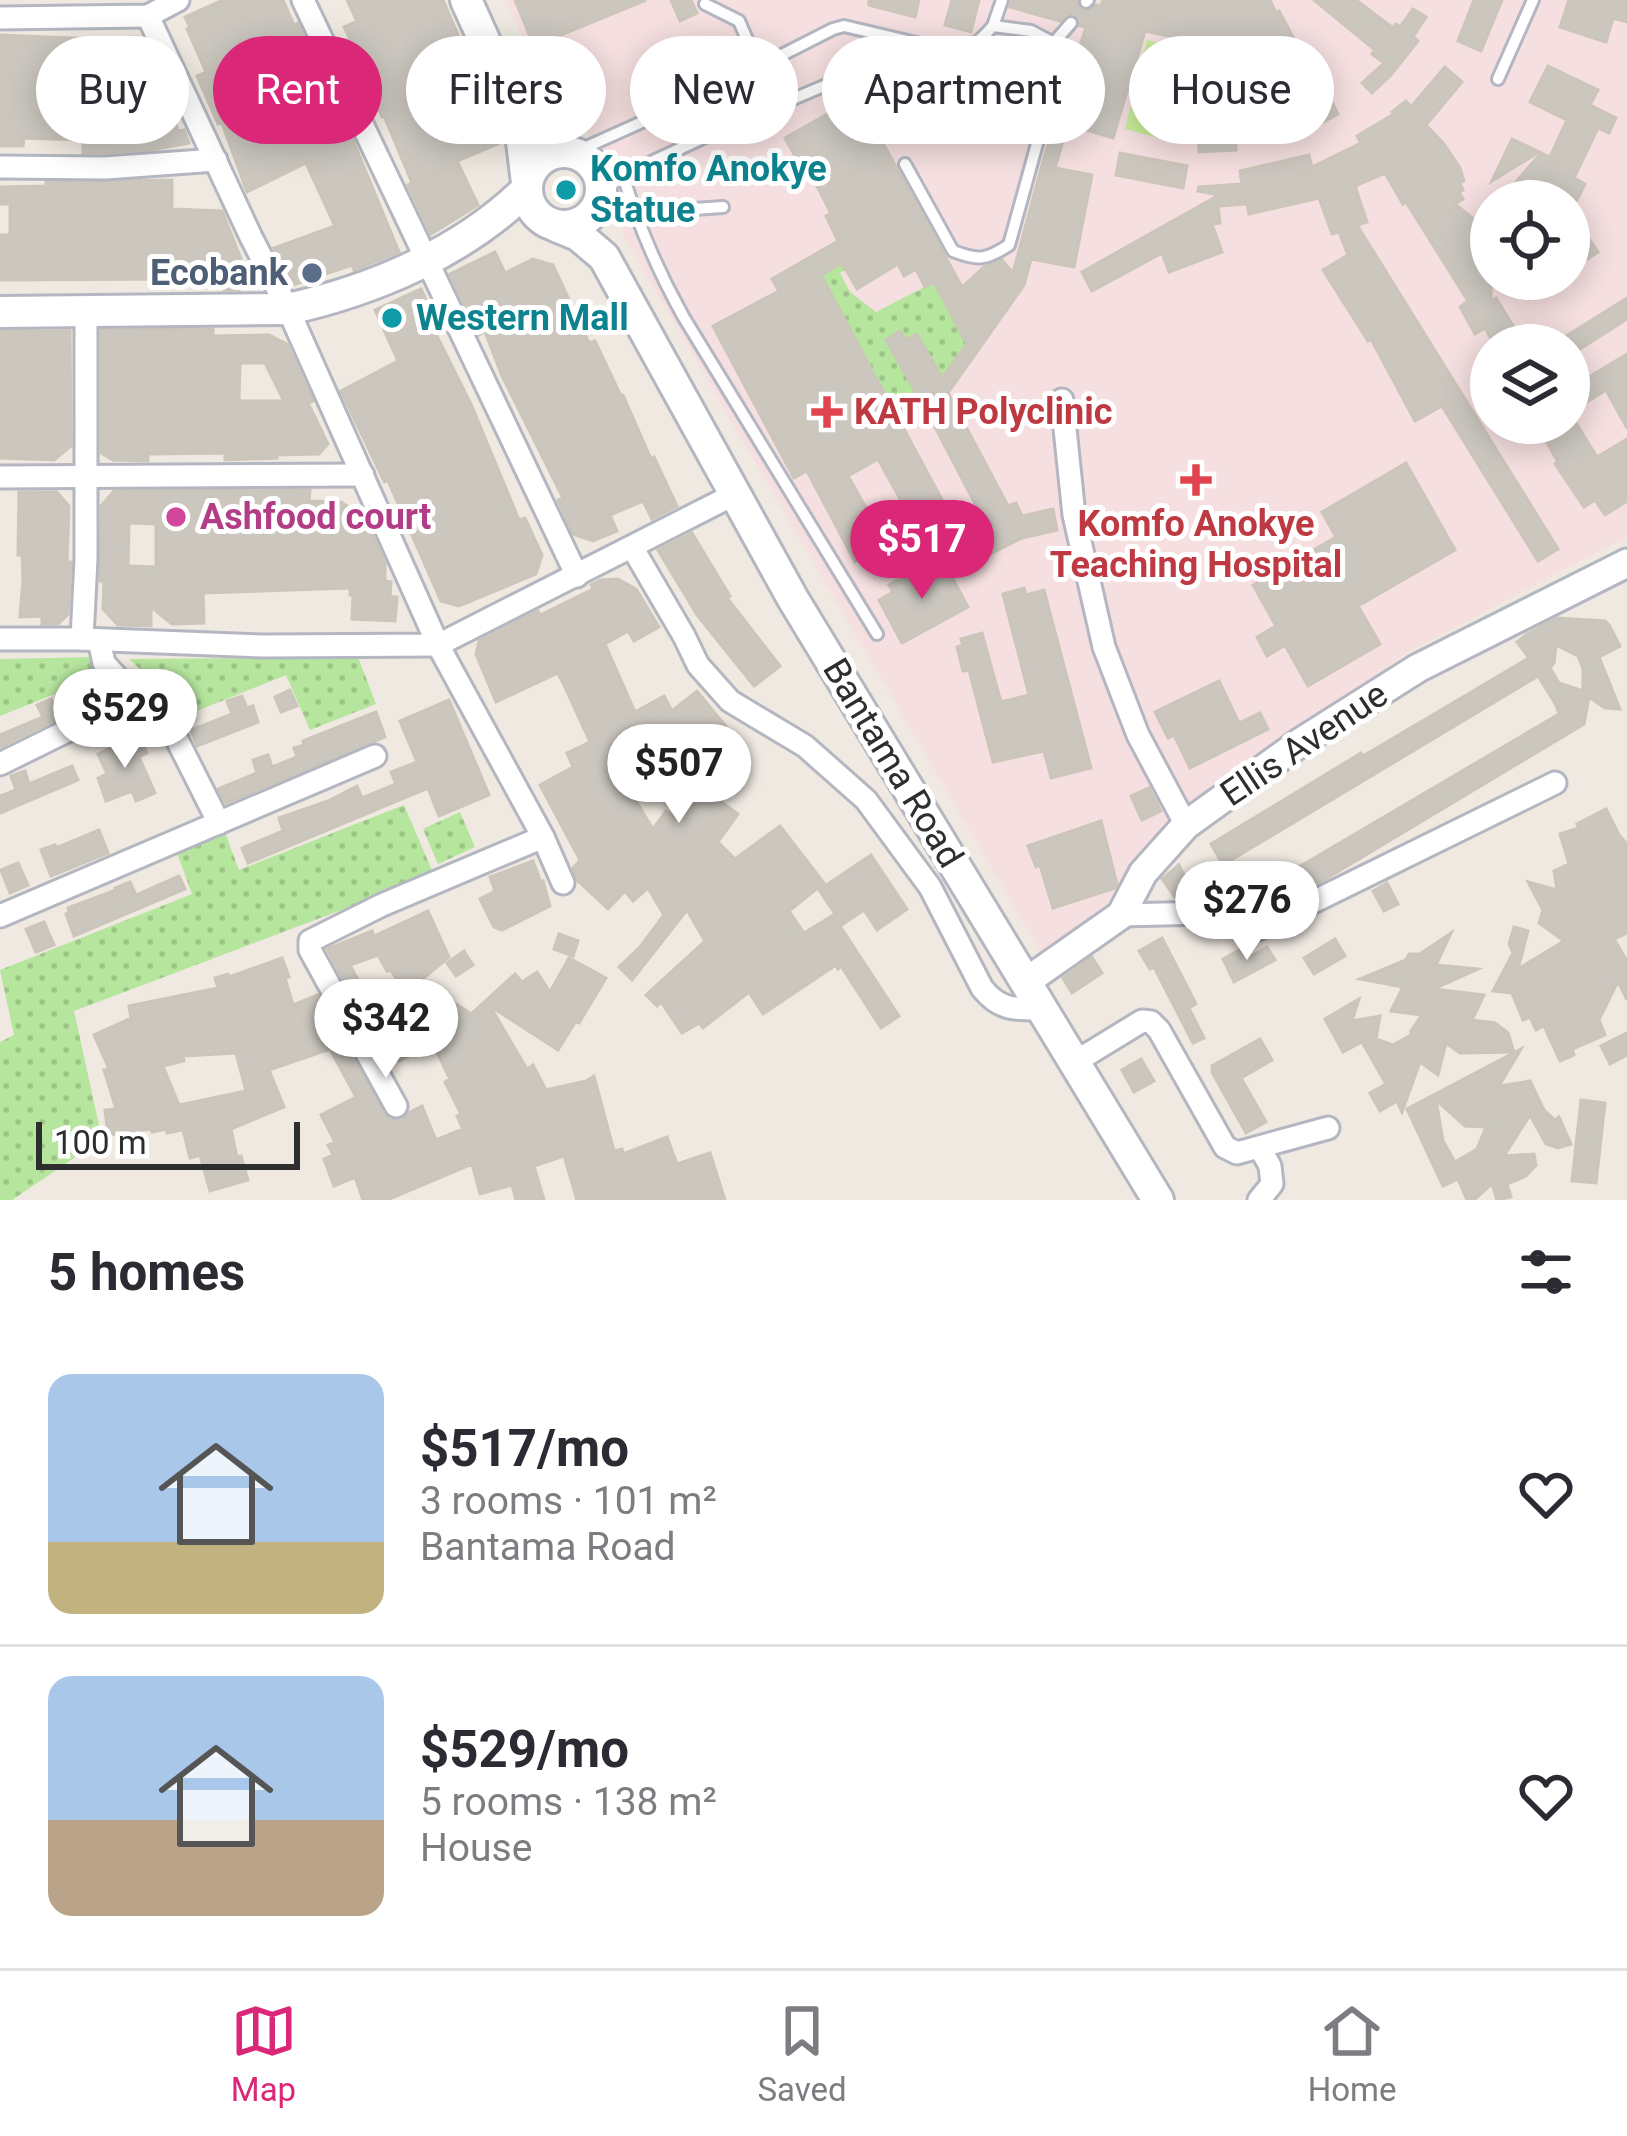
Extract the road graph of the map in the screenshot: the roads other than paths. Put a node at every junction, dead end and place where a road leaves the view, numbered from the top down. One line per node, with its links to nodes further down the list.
1 (178, 0): 8 (street)
2 (303, 0): 31 (street)
3 (466, 0): 24 (main road)
4 (488, 0): 20 (main road)
5 (1002, 0): 11 (lane)
6 (1533, 0): 16 (lane)
7 (705, 4): 12 (lane)
8 (148, 16): 9 (street); 21 (street)
9 (0, 18)
10 (1071, 23): 14 (lane)
11 (993, 26): 13 (lane); 15 (lane)
12 (746, 36)
13 (1040, 36)
14 (1060, 36)
15 (798, 47)
16 (1498, 79)
17 (630, 126): 20 (lane)
18 (692, 144): 25 (lane)
19 (1037, 144): 22 (lane)
20 (570, 152): 24 (main road); 25 (main road)
21 (216, 160): 23 (street); 32 (street)
22 (905, 164)
23 (0, 166)
24 (527, 186): 28 (main road); 29 (main road)
25 (607, 192): 27 (lane); 29 (main road); 30 (main road)
26 (723, 207): 27 (lane)
27 (634, 212): 43 (lane)
28 (499, 217): 29 (main road); 31 (main road)
29 (550, 224): 30 (main road)
30 (604, 257): 39 (main road, Bantama Road)
31 (426, 259): 32 (main road); 42 (street)
32 (288, 309): 34 (main road); 36 (street)
33 (0, 312): 34 (main road)
34 (86, 312): 38 (street)
35 (1062, 400): 52 (street)
36 (363, 475): 38 (street); 46 (street)
37 (0, 477): 38 (street)
38 (85, 478): 45 (street)
39 (733, 495): 40 (street); 57 (main road, Bantama Road)
40 (632, 547): 42 (street); 58 (street)
41 (1627, 562): 52 (street, Ellis Avenue)
42 (577, 576): 46 (street)
43 (878, 634)
44 (0, 639): 45 (street)
45 (90, 639): 46 (street); 47 (street)
46 (438, 645): 53 (street)
47 (140, 695): 49 (street); 51 (street)
48 (375, 756): 51 (street)
49 (0, 764)
50 (1555, 783): 55 (street)
51 (219, 823): 56 (street)
52 (1186, 825): 55 (street, Ellis Avenue)
53 (543, 837): 54 (street); 60 (street)
54 (563, 883)
55 (1121, 915): 57 (street, Ellis Avenue)
56 (0, 916)
57 (1027, 981): 58 (main road, Bantama Road)
58 (1043, 1009): 59 (main road, Bantama Road)
59 (1075, 1062): 62 (street); 63 (main road, Bantama Road)
60 (395, 1106)
61 (1328, 1127): 62 (street)
62 (1260, 1148): 64 (street)
63 (1158, 1200)
64 (1259, 1200)

